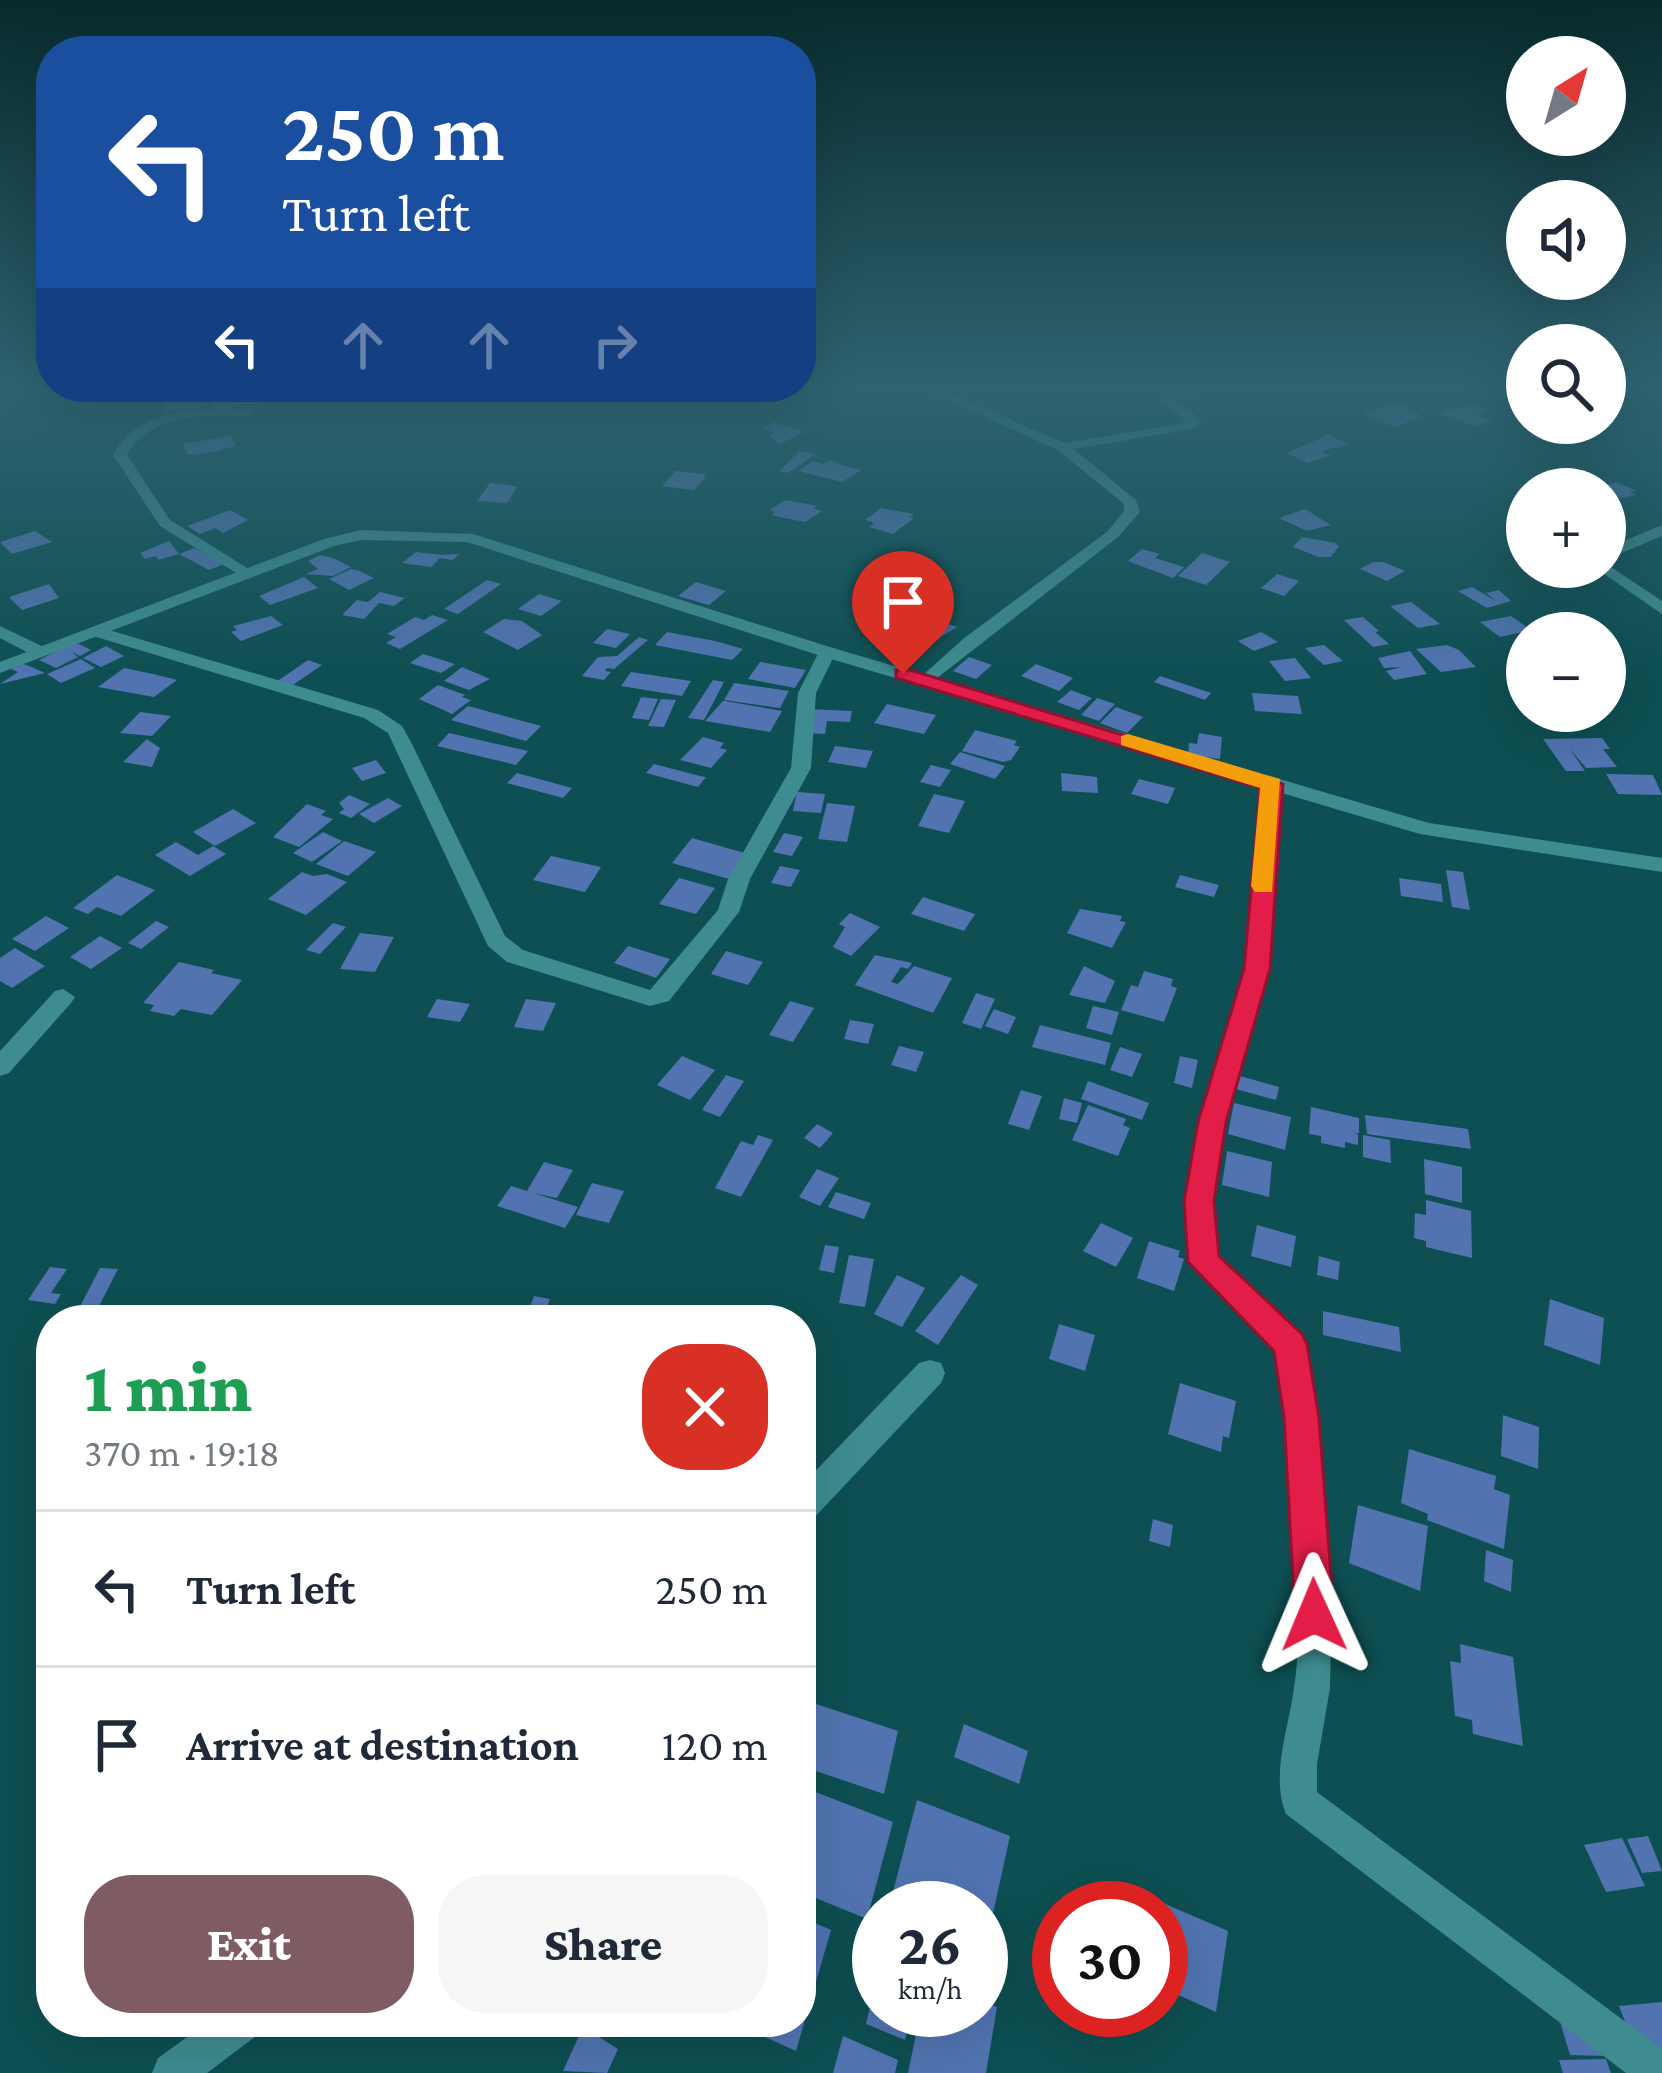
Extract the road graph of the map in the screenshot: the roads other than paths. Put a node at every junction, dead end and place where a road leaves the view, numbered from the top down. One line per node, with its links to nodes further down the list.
1 (141, 487): 5 (street)
2 (1111, 487): 13 (street)
3 (1662, 530): 4 (street)
4 (1626, 546)
5 (246, 574): 9 (street); 10 (street)
6 (1626, 584): 7 (street)
7 (1662, 609)
8 (0, 632): 11 (street)
9 (98, 632): 10 (street); 11 (street)
10 (827, 652): 13 (street)
11 (42, 653): 12 (street)
12 (0, 668)
13 (928, 680): 14 (street)
14 (1272, 784): 15 (street); 22 (street)
15 (1662, 865)
16 (63, 997): 17 (street)
17 (0, 1067)
18 (929, 1373): 19 (street)
19 (816, 1493)
20 (222, 2037): 21 (street)
21 (173, 2073)
22 (1660, 2073)

